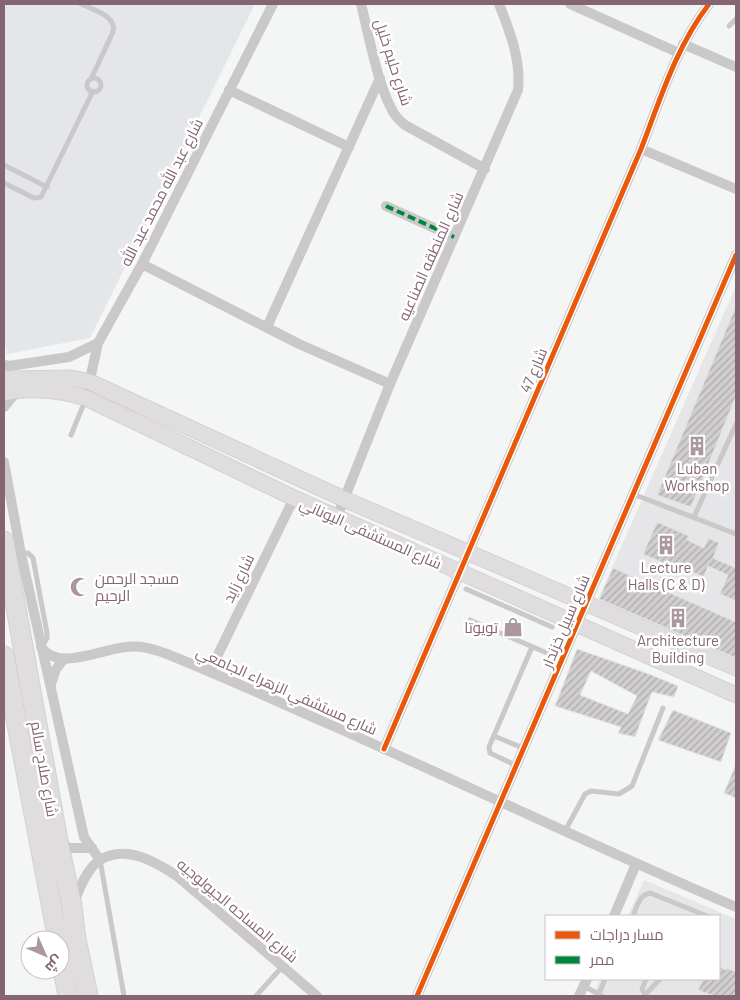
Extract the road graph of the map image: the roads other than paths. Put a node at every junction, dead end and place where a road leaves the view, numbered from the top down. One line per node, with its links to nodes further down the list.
1 (82, 4): 12 (lane)
2 (273, 4): 13 (street, شارع عبد الله محمد عبد الله)
3 (360, 4): 11 (street, شارع حليم خليل)
4 (500, 4): 18 (street, شارع المنطقه الصناعيه)
5 (570, 4): 9 (street)
6 (709, 4): 9 (street, شارع 47)
7 (736, 18): 8 (lane)
8 (728, 26)
9 (681, 49): 10 (street); 16 (street, شارع 47)
10 (736, 67)
11 (380, 78): 15 (street); 18 (street, شارع حليم خليل)
12 (91, 79): 14 (lane); 14 (lane)
13 (229, 90): 15 (street); 25 (street, شارع عبد الله محمد عبد الله)
14 (93, 91): 20 (lane)
15 (349, 147): 26 (street)
16 (641, 149): 21 (street); 45 (street, شارع 47)
17 (4, 165): 20 (lane)
18 (485, 169): 23 (street, شارع المنطقه الصناعيه)
19 (4, 183): 20 (lane)
20 (47, 186)
21 (736, 189)
22 (386, 206): 23 (street)
23 (454, 238): 31 (street, شارع المنطقه الصناعيه)
24 (736, 255): 38 (street, شارع سبيل خزندار)
25 (142, 264): 26 (street); 27 (street, شارع عبد الله محمد عبد الله)
26 (267, 327): 31 (street)
27 (98, 343): 28 (street); 30 (street, شارع عبد الله محمد عبد الله)
28 (4, 365)
29 (4, 379): 30 (street, شارع المستشفى اليوناني)
30 (90, 382): 33 (street, شارع عبد الله محمد عبد الله); 40 (street, شارع المستشفى اليوناني)
31 (390, 384): 40 (street, شارع المنطقه الصناعيه)
32 (10, 392): 33 (street, شارع المستشفى اليوناني); 34 (street)
33 (86, 398): 36 (lane); 39 (street, شارع المستشفى اليوناني)
34 (4, 407)
35 (736, 424): 42 (lane)
36 (71, 435)
37 (4, 462): 53 (street)
38 (633, 494): 42 (lane); 49 (street, شارع سبيل خزندار)
39 (294, 498): 41 (street, شارع المستشفى اليوناني); 59 (street, شارع زايد)
40 (344, 499): 41 (street, شارع المنطقه الصناعيه); 45 (street, شارع المستشفى اليوناني)
41 (337, 517): 46 (street, شارع المستشفى اليوناني)
42 (694, 517): 43 (lane)
43 (736, 534)
44 (4, 541): 69 (highway, شارع صلاح سالم)
45 (468, 553): 46 (street, شارع 47); 49 (street, شارع المستشفى اليوناني)
46 (460, 572): 48 (street, شارع المستشفى اليوناني); 65 (street, شارع 47)
47 (466, 589): 48 (lane)
48 (511, 602): 51 (street, شارع المستشفى اليوناني); 52 (lane)
49 (585, 603): 51 (street, شارع سبيل خزندار); 58 (street, شارع المستشفى اليوناني)
50 (470, 620): 54 (lane)
51 (576, 623): 57 (street, شارع سبيل خزندار); 61 (street, شارع المستشفى اليوناني)
52 (552, 627)
53 (41, 647): 56 (street); 60 (street)
54 (532, 647): 57 (lane); 63 (lane)
55 (4, 656): 78 (highway, شارع صلاح سالم)
56 (64, 659): 59 (street, شارع مستشفي الزهراء الجامعي); 60 (street)
57 (562, 660): 64 (street, شارع سبيل خزندار)
58 (736, 668)
59 (210, 671): 65 (street, شارع مستشفي الزهراء الجامعي)
60 (51, 687): 70 (street)
61 (736, 695)
62 (664, 708): 68 (lane)
63 (494, 736): 64 (lane); 66 (lane)
64 (523, 748): 66 (street, شارع سبيل خزندار)
65 (384, 749): 67 (street, شارع مستشفي الزهراء الجامعي)
66 (516, 765): 67 (street, شارع سبيل خزندار)
67 (500, 802): 68 (street, شارع مستشفي الزهراء الجامعي); 91 (street, شارع سبيل خزندار)
68 (564, 831): 72 (street, شارع مستشفي الزهراء الجامعي)
69 (58, 841): 70 (street); 73 (highway, شارع صلاح سالم)
70 (92, 848): 71 (street)
71 (100, 860): 73 (street); 79 (street, شارع المساحه الجيولوجيه); 88 (lane)
72 (636, 864): 74 (street, شارع مستشفي الزهراء الجامعي); 75 (street)
73 (72, 906): 87 (highway, شارع صلاح سالم)
74 (736, 907)
75 (614, 915)
76 (633, 915): 77 (lane)
77 (705, 915)
78 (56, 930)
79 (282, 967): 89 (lane); 90 (street, شارع المساحه الجيولوجيه)
80 (65, 980): 86 (highway)
81 (605, 980): 85 (lane)
82 (646, 980): 92 (lane)
83 (659, 980): 92 (lane)
84 (583, 987): 85 (lane)
85 (600, 995)
86 (68, 996)
87 (88, 996)
88 (124, 996)
89 (256, 996)
90 (317, 996)
91 (417, 996)
92 (644, 996)

